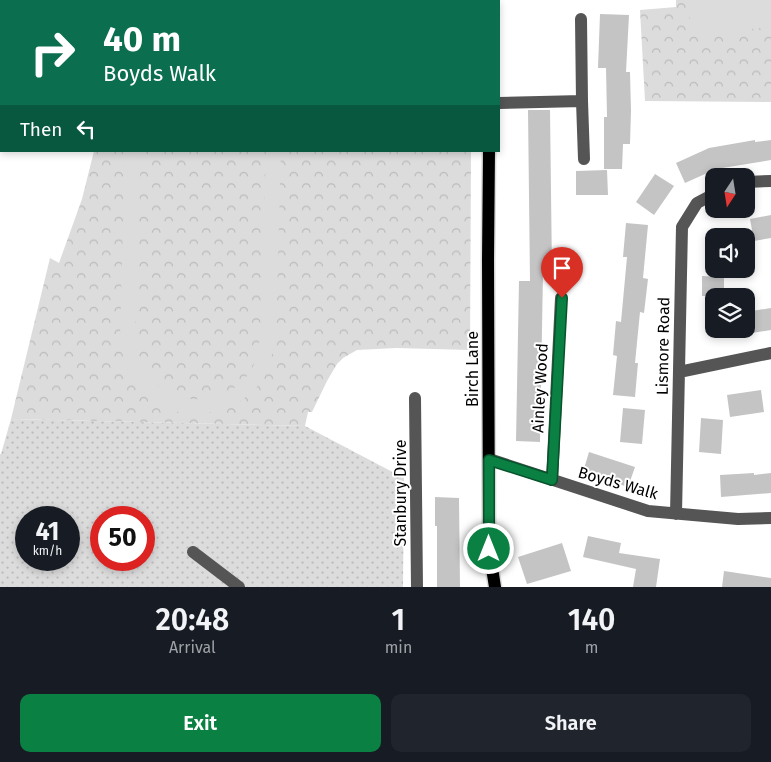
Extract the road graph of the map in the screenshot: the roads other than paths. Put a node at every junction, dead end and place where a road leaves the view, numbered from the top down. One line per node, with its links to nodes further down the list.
1 (581, 19): 2 (street)
2 (582, 101): 3 (street); 5 (street)
3 (500, 103)
4 (489, 152): 13 (main road, Birch Lane)
5 (584, 159)
6 (771, 181): 7 (street)
7 (755, 182)
8 (705, 199): 11 (street, Lismore Road)
9 (562, 298): 14 (street, Ainley Wood)
10 (771, 353): 11 (street)
11 (679, 372): 15 (street, Lismore Road)
12 (415, 398): 19 (street, Stanbury Drive)
13 (489, 460): 14 (street, Boyds Walk); 20 (main road, Birch Lane)
14 (552, 480): 15 (street, Boyds Walk)
15 (676, 514): 16 (street, Boyds Walk)
16 (771, 518)
17 (193, 552): 18 (street)
18 (239, 587)
19 (417, 587)
20 (495, 587)

